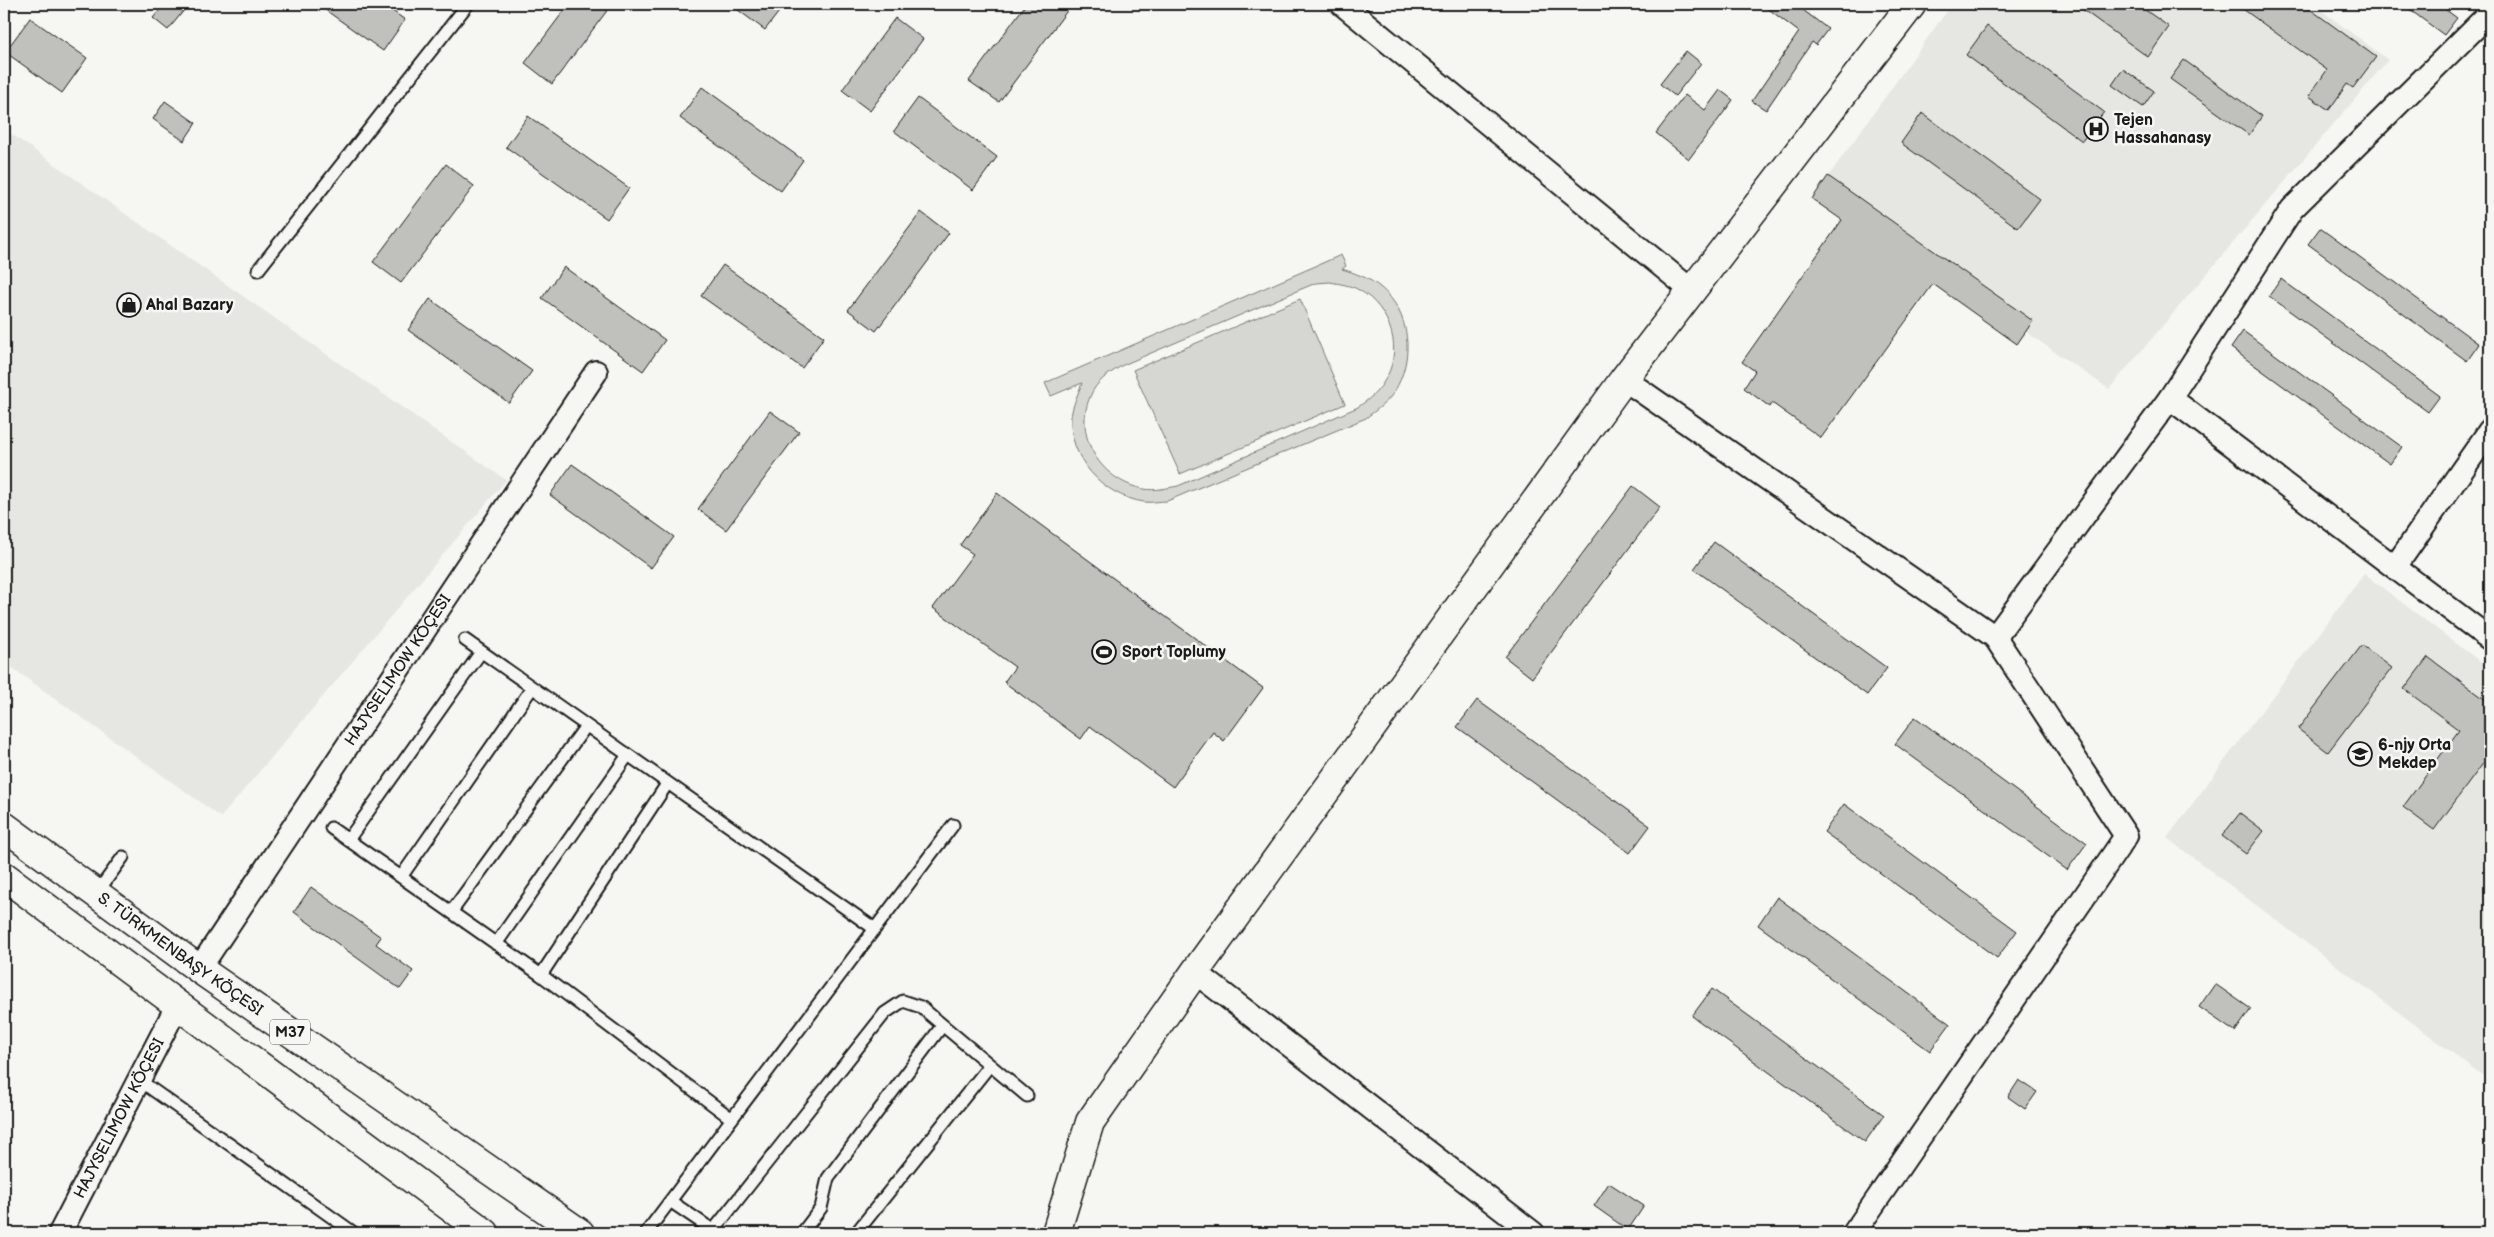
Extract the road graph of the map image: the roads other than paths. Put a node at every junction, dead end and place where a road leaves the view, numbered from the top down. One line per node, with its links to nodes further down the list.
1 (468, 4): 5 (lane)
2 (1342, 4): 6 (street)
3 (1912, 4): 6 (main road)
4 (2490, 13): 9 (street)
5 (258, 270)
6 (1691, 290): 8 (main road)
7 (596, 372): 31 (street, HAJYSELIMOW KÖÇESI)
8 (1624, 380): 12 (street); 32 (main road)
9 (2170, 398): 11 (street); 12 (street)
10 (2490, 430): 11 (street)
11 (2395, 567): 13 (street)
12 (1995, 637): 53 (street)
13 (2490, 639)
14 (465, 640): 15 (lane)
15 (481, 652): 16 (lane); 23 (lane)
16 (532, 688): 17 (lane); 26 (lane)
17 (586, 726): 18 (lane); 28 (lane)
18 (628, 755): 19 (lane); 30 (lane)
19 (667, 784): 29 (lane); 33 (lane)
20 (954, 825): 29 (lane)
21 (4, 826): 27 (main road, S. TÜRKMENBAŞY KÖÇESI / M37)
22 (331, 828): 23 (lane)
23 (348, 840): 26 (lane)
24 (123, 856): 27 (lane)
25 (4, 876): 34 (main road, M37)
26 (401, 877): 28 (lane)
27 (96, 894): 31 (main road, S. TÜRKMENBAŞY KÖÇESI / M37)
28 (452, 911): 30 (lane)
29 (875, 929): 39 (lane)
30 (496, 944): 33 (lane)
31 (200, 969): 46 (main road, S. TÜRKMENBAŞY KÖÇESI / M37)
32 (1195, 972): 40 (main road); 52 (street)
33 (541, 975): 39 (lane)
34 (178, 1004): 37 (street, HAJYSELIMOW KÖÇESI); 45 (main road, M37)
35 (942, 1026): 36 (lane); 42 (lane); 48 (lane)
36 (990, 1064): 38 (lane); 49 (lane)
37 (139, 1080): 43 (street, HAJYSELIMOW KÖÇESI); 44 (lane)
38 (1027, 1096)
39 (732, 1119): 41 (lane)
40 (1067, 1191): 50 (main road); 51 (main road)
41 (670, 1201): 42 (lane); 47 (lane)
42 (715, 1232)
43 (60, 1233)
44 (354, 1233)
45 (485, 1233)
46 (580, 1233)
47 (646, 1233)
48 (802, 1233)
49 (856, 1233)
50 (1038, 1233)
51 (1056, 1233)
52 (1533, 1233)
53 (1854, 1233)

